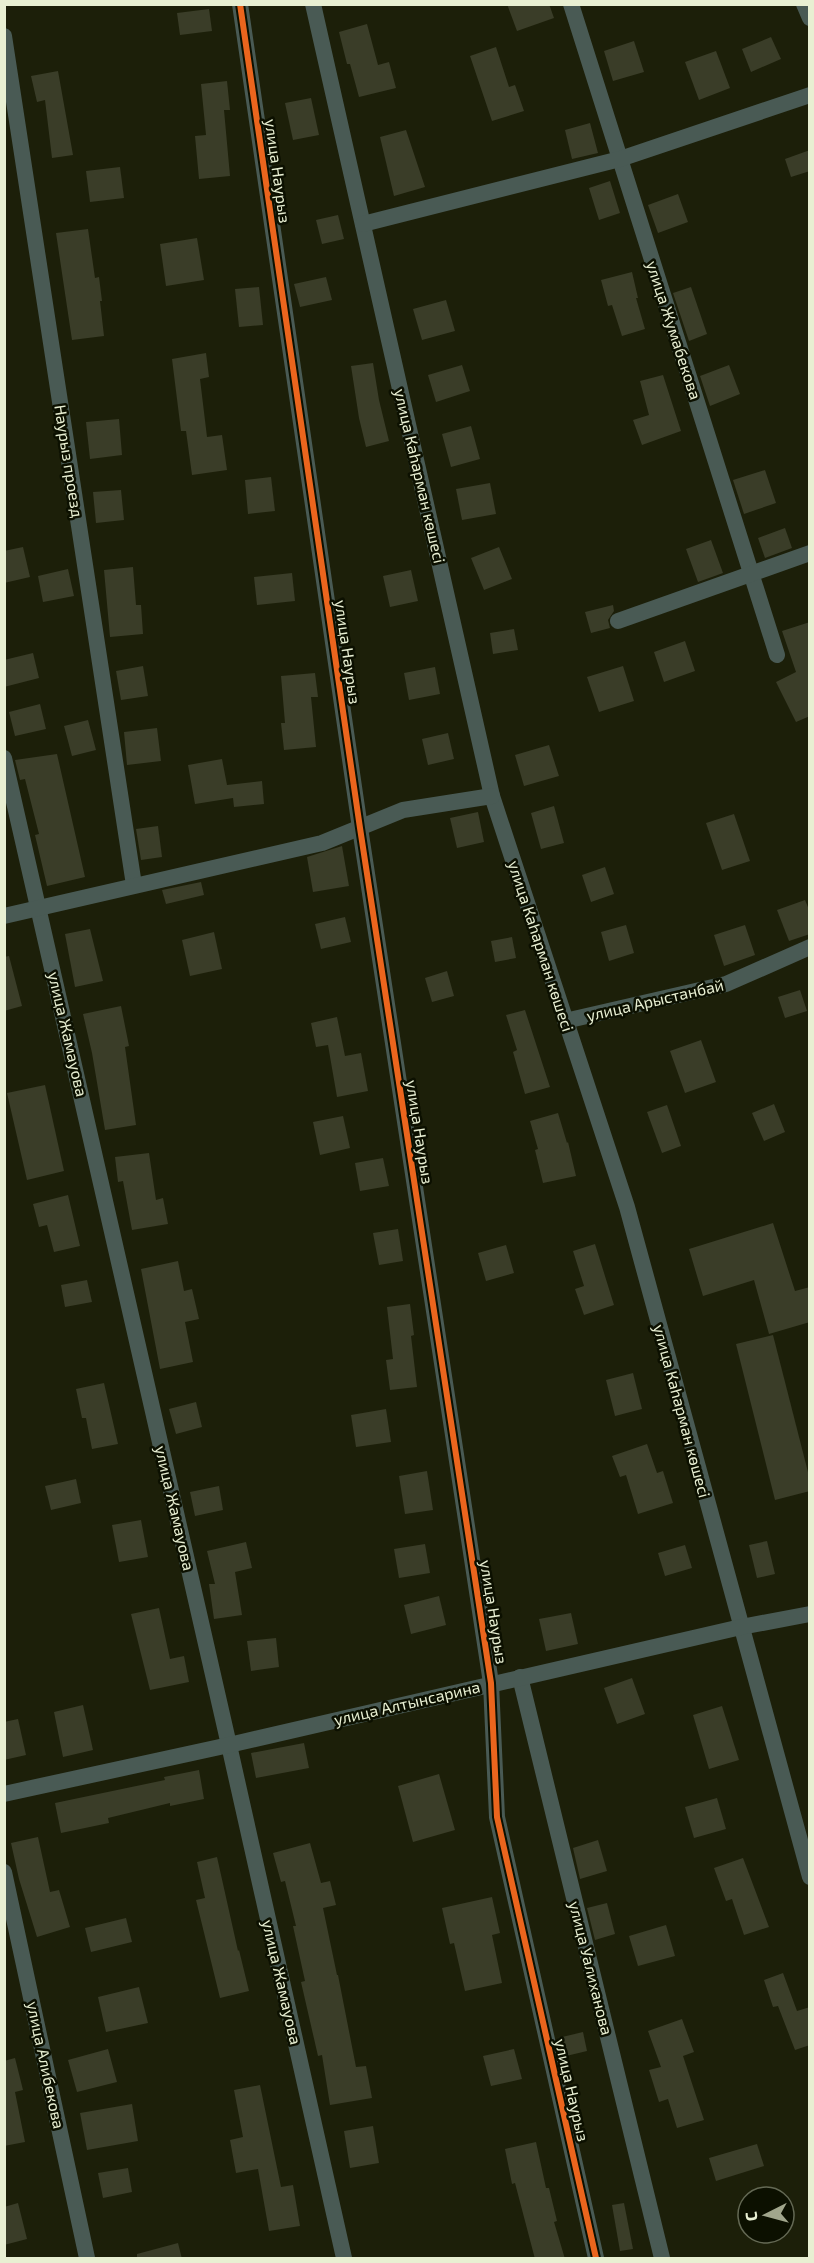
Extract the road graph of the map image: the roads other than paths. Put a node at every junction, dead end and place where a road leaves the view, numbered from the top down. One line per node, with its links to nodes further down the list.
1 (240, 4): 16 (street, улица Наурыз)
2 (313, 4): 9 (street, улица Каһарман көшесі)
3 (571, 4): 8 (street, улица Жумабекова)
4 (804, 4): 5 (street)
5 (810, 18)
6 (4, 36): 17 (street, Наурыз проезд)
7 (810, 95): 8 (street)
8 (620, 159): 9 (street); 11 (street, улица Жумабекова)
9 (363, 224): 15 (street, улица Каһарман көшесі)
10 (810, 553): 11 (street)
11 (752, 573): 12 (street); 13 (street, улица Жумабекова)
12 (618, 621)
13 (777, 655)
14 (4, 758): 18 (street, улица Жамауова)
15 (492, 796): 16 (street); 21 (street, улица Каһарман көшесі)
16 (360, 828): 17 (street); 25 (street, улица Наурыз)
17 (134, 885): 18 (street)
18 (39, 908): 19 (street); 26 (street, улица Жамауова)
19 (4, 916)
20 (810, 947): 21 (street, улица Арыстанбай)
21 (565, 1021): 23 (street, улица Каһарман көшесі)
22 (810, 1614): 23 (street, улица Алтынсарина)
23 (741, 1628): 24 (street, улица Алтынсарина); 29 (street, улица Каһарман көшесі)
24 (520, 1677): 25 (street, улица Алтынсарина); 33 (street, улица Уалиханова)
25 (492, 1683): 26 (street, улица Алтынсарина); 32 (street, улица Наурыз)
26 (229, 1745): 27 (street, улица Алтынсарина); 31 (street, улица Жамауова)
27 (4, 1794)
28 (4, 1872): 30 (street, улица Алибекова)
29 (810, 1877)
30 (87, 2259)
31 (344, 2259)
32 (596, 2259)
33 (662, 2259)

